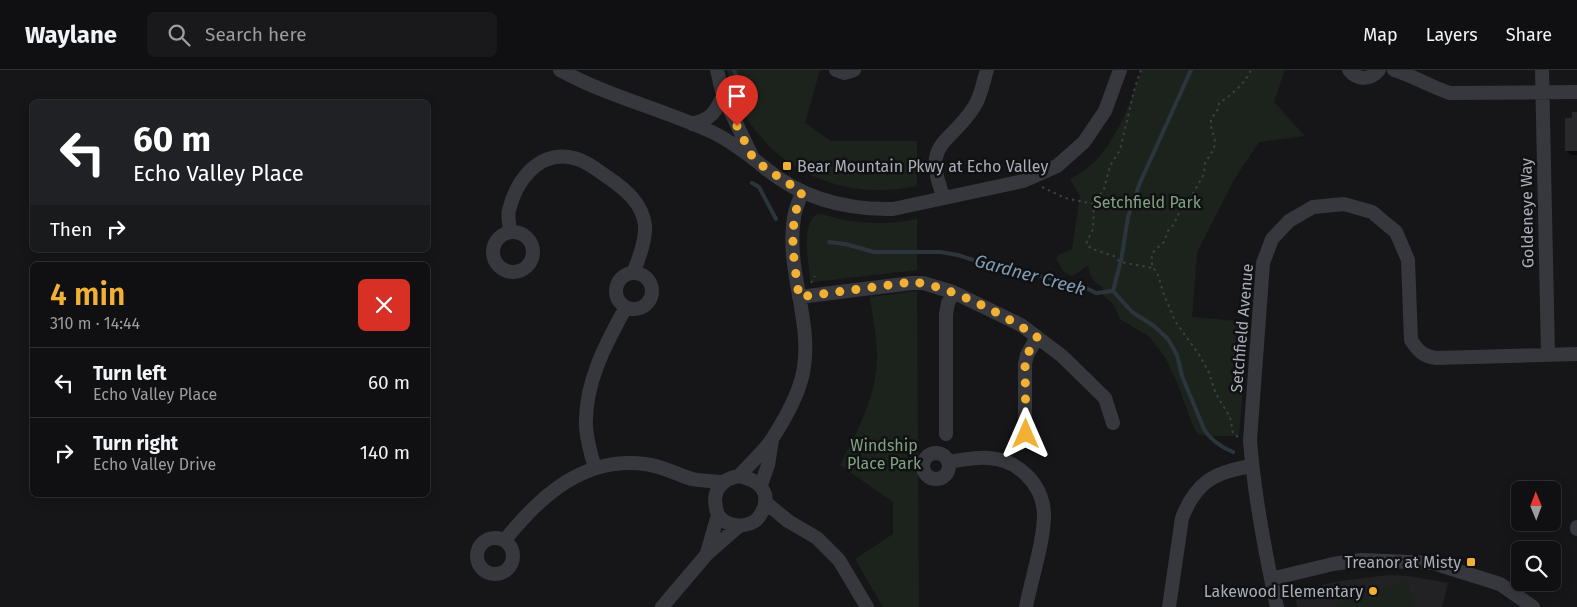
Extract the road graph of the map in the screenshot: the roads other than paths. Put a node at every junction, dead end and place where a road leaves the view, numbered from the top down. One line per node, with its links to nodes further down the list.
1 (560, 70): 14 (street)
2 (717, 70): 13 (street)
3 (836, 70): 4 (street)
4 (854, 70)
5 (987, 70): 17 (street)
6 (1120, 70): 17 (street)
7 (1349, 70): 8 (street)
8 (1379, 70)
9 (1394, 70): 12 (street)
10 (1542, 70): 12 (street, Goldeneye Way)
11 (1577, 92): 12 (street)
12 (1543, 93): 24 (street, Goldeneye Way)
13 (722, 96): 14 (street); 15 (street)
14 (692, 124): 15 (street)
15 (752, 156): 16 (street)
16 (802, 192): 17 (street); 21 (street)
17 (944, 198)
18 (510, 232): 19 (street)
19 (633, 273): 22 (street); 22 (street)
20 (953, 292): 21 (street); 23 (street); 27 (street)
21 (799, 297): 29 (street)
22 (626, 307): 32 (street)
23 (1037, 337): 26 (street); 28 (street)
24 (1548, 354): 25 (street, Setchfield Avenue); 31 (street, Setchfield Avenue)
25 (1577, 354)
26 (1113, 423)
27 (946, 434)
28 (1026, 434)
29 (772, 440): 33 (street); 36 (street)
30 (949, 462): 48 (street)
31 (1252, 466): 45 (street, Setchfield Avenue); 49 (street)
32 (595, 468): 34 (street); 43 (street)
33 (739, 476): 35 (street); 36 (street)
34 (693, 479): 35 (street); 37 (street)
35 (722, 482): 37 (street)
36 (761, 486): 38 (street)
37 (714, 500): 39 (street)
38 (765, 502): 40 (street); 41 (street)
39 (718, 515): 42 (street); 44 (street)
40 (757, 519): 41 (street); 42 (street)
41 (788, 521): 47 (street)
42 (739, 526): 44 (street)
43 (505, 540)
44 (707, 554): 46 (street)
45 (1271, 579): 50 (street, Setchfield Avenue); 51 (street)
46 (662, 607)
47 (867, 607)
48 (1026, 607)
49 (1169, 607)
50 (1277, 607)
51 (1533, 607)

